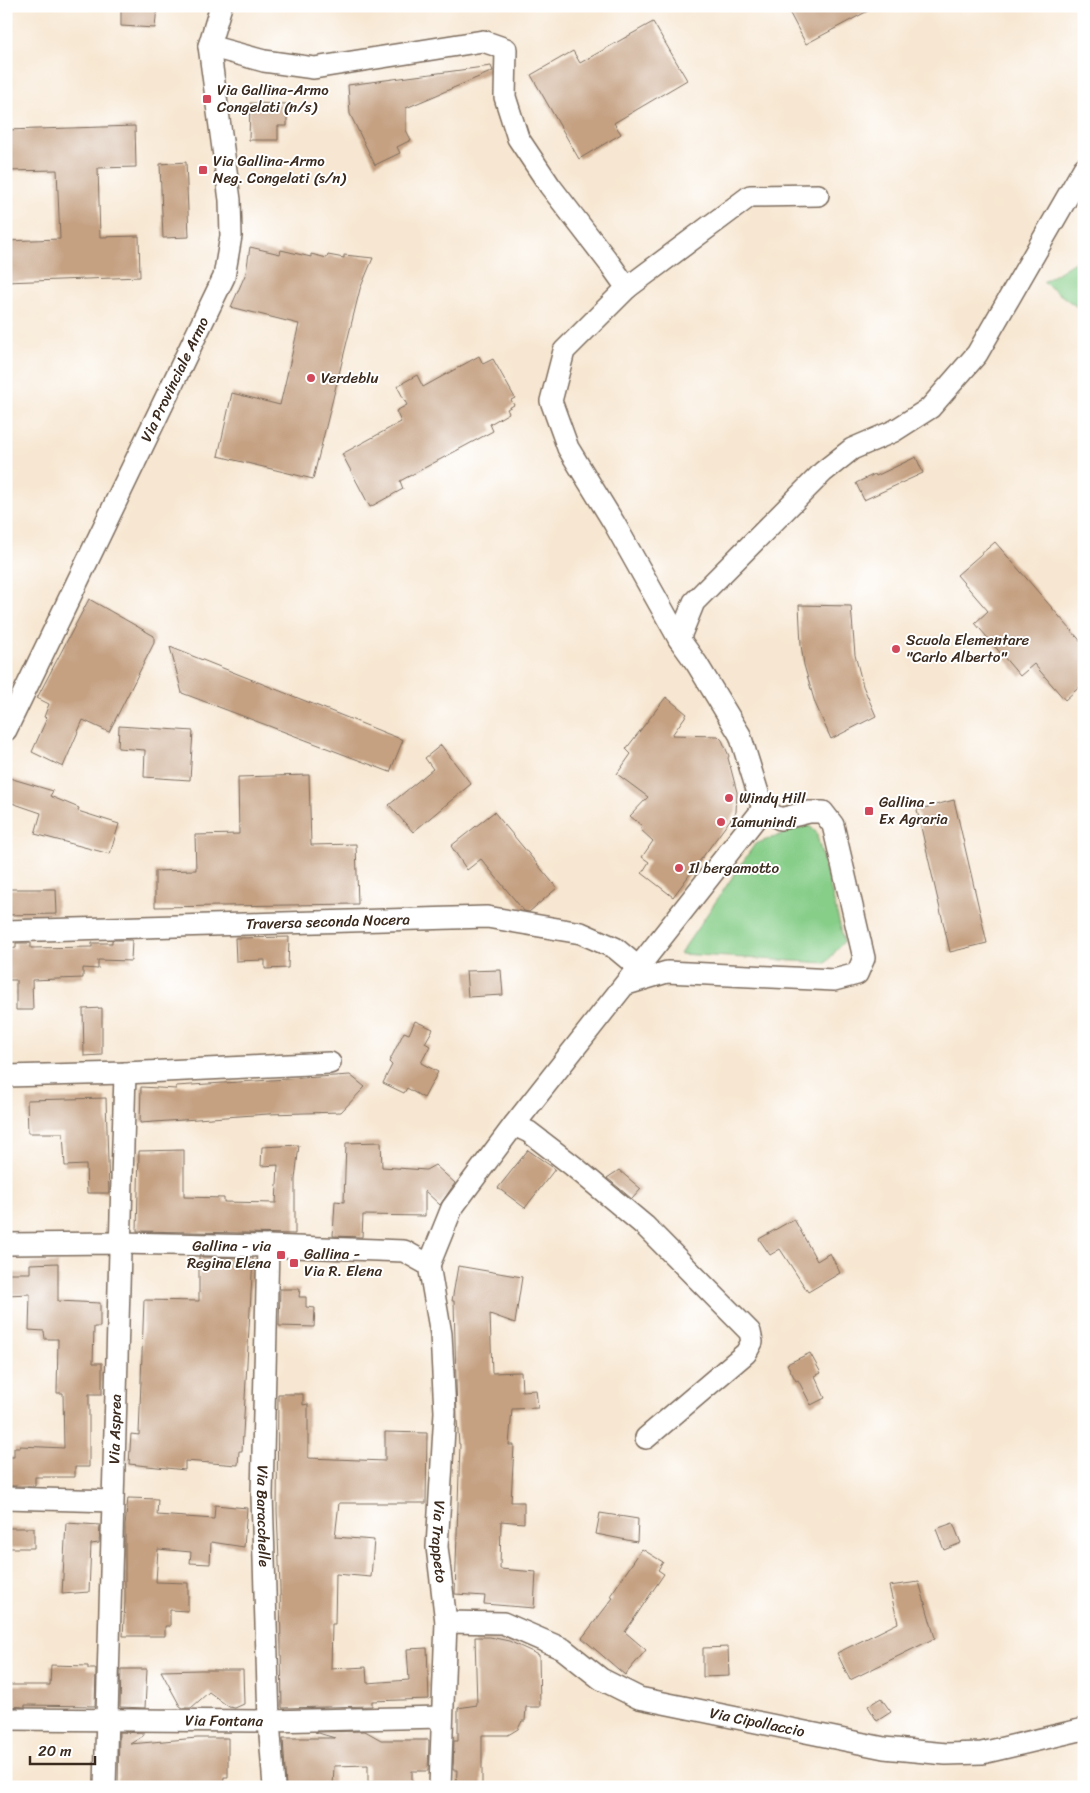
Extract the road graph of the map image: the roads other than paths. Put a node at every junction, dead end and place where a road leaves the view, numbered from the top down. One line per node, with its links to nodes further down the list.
1 (221, 6): 2 (street, Via Provinciale Armo)
2 (209, 46): 5 (street); 7 (street, Via Provinciale Armo)
3 (1084, 168): 6 (street)
4 (818, 195): 5 (street)
5 (627, 288): 6 (street)
6 (680, 639): 8 (street)
7 (6, 730)
8 (763, 809): 10 (street); 10 (street)
9 (6, 931): 10 (street, Traversa seconda Nocera)
10 (633, 976): 14 (street)
11 (330, 1063): 12 (street)
12 (125, 1073): 13 (street); 15 (street, Via Asprea)
13 (6, 1076)
14 (514, 1125): 18 (street); 19 (street)
15 (120, 1243): 16 (street); 17 (street); 21 (street, Via Asprea)
16 (6, 1244)
17 (268, 1246): 18 (street); 26 (street, Via Baracchelle)
18 (429, 1265): 22 (street, Via Trappeto)
19 (646, 1438)
20 (6, 1498): 21 (street)
21 (112, 1501): 25 (street, Via Asprea)
22 (446, 1622): 23 (street, Via Trappeto); 27 (street, Via Cipollaccio)
23 (442, 1717): 26 (street, Via Fontana); 30 (street, Via Trappeto)
24 (6, 1720): 25 (street, Via Fontana)
25 (106, 1720): 26 (street, Via Fontana); 28 (street, Via Asprea)
26 (269, 1721): 29 (street, Via Baracchelle)
27 (1084, 1729)
28 (105, 1787)
29 (274, 1787)
30 (440, 1787)

